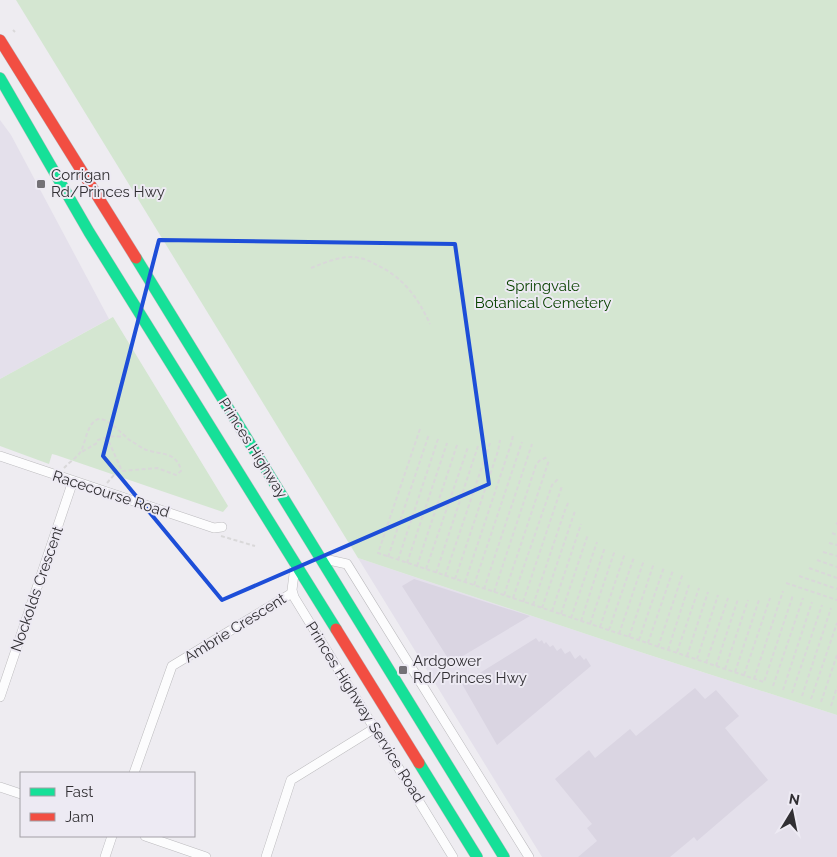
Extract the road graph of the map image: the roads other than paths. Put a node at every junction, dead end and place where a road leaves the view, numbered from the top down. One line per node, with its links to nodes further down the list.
1 (0, 40): 6 (highway, Princes Highway)
2 (0, 79): 7 (highway, Princes Highway)
3 (0, 456): 4 (street, Racecourse Road)
4 (73, 481): 5 (street, Racecourse Road); 9 (street, Nockolds Crescent)
5 (220, 531)
6 (320, 558): 21 (highway, Princes Highway); 22 (street)
7 (295, 563): 8 (street); 20 (highway, Princes Highway)
8 (292, 593): 10 (street, Princes Highway Service Road); 11 (street, Ambrie Crescent)
9 (0, 697)
10 (375, 728): 18 (street); 19 (street, Princes Highway Service Road)
11 (134, 772)
12 (0, 787): 13 (street)
13 (20, 794)
14 (112, 837): 16 (street)
15 (148, 837): 17 (street)
16 (106, 857)
17 (206, 857)
18 (266, 857)
19 (454, 857)
20 (477, 857)
21 (504, 857)
22 (528, 857)

